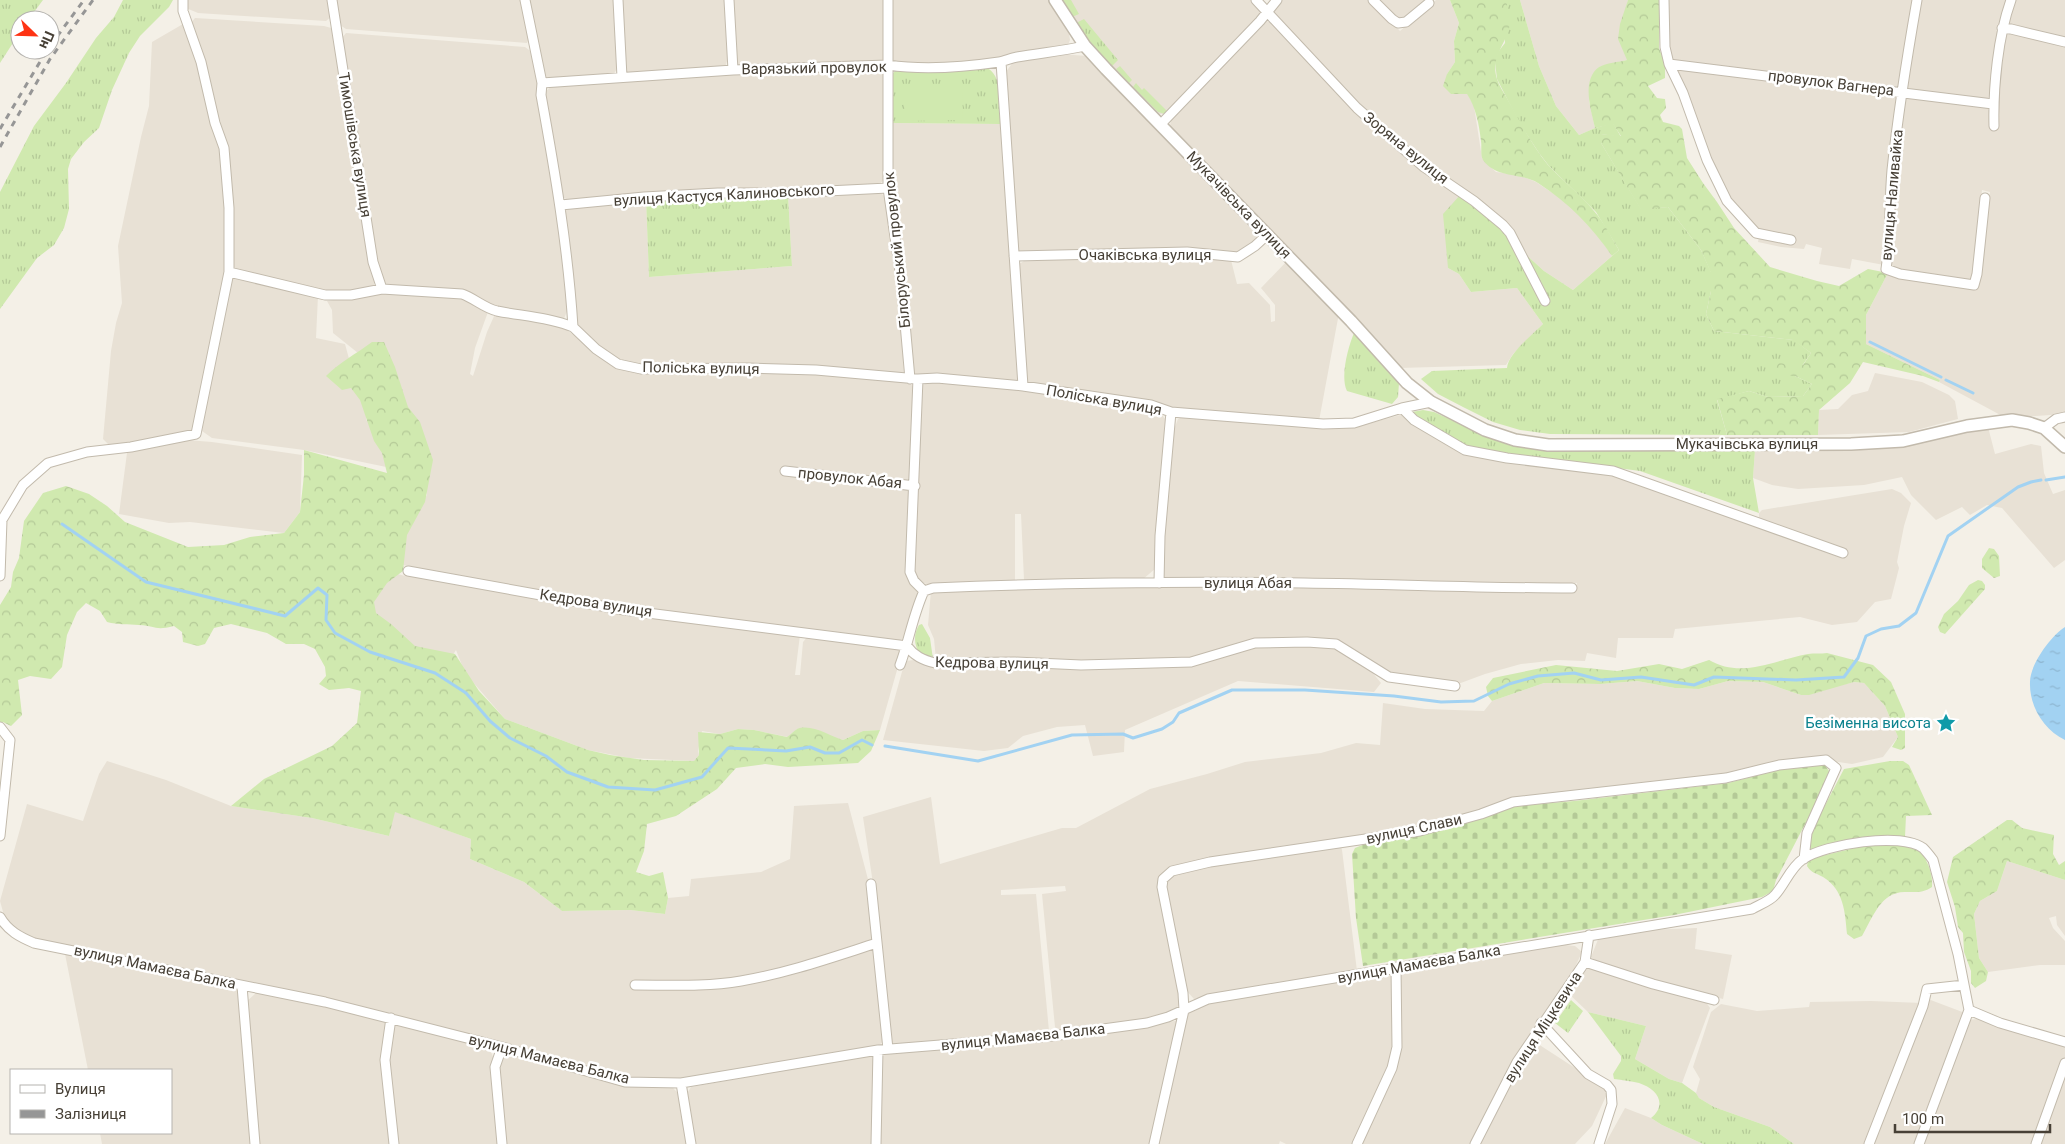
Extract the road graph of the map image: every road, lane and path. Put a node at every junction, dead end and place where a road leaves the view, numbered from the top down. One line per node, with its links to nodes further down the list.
1 (183, 0): 35 (street)
2 (332, 0): 36 (street, Тимошівська вулиця)
3 (525, 0): 24 (street)
4 (618, 0): 23 (street)
5 (728, 0): 22 (street)
6 (888, 0): 21 (street, Білоруський провулок)
7 (1055, 0): 18 (street, Мукачівська вулиця)
8 (1256, 0): 15 (street, Зоряна вулиця)
9 (1277, 0): 15 (street)
10 (1373, 0): 14 (street)
11 (1664, 0): 20 (street)
12 (1917, 0): 25 (street)
13 (2011, 0): 16 (street)
14 (1429, 3)
15 (1267, 12): 27 (street); 37 (street, Зоряна вулиця)
16 (2002, 28): 17 (street); 26 (street)
17 (2065, 42)
18 (1085, 46): 19 (street, Варязький провулок); 27 (street, Мукачівська вулиця)
19 (1001, 62): 21 (street, Варязький провулок); 34 (street)
20 (1669, 64): 25 (street, провулок Вагнера); 33 (street)
21 (888, 65): 22 (street, Варязький провулок); 29 (street, Білоруський провулок)
22 (733, 70): 23 (street, Варязький провулок)
23 (622, 77): 24 (street, Варязький провулок)
24 (542, 83): 31 (street)
25 (1901, 92): 26 (street, провулок Вагнера); 30 (street, вулиця Наливайка)
26 (1993, 104): 28 (street)
27 (1161, 124): 32 (street, Мукачівська вулиця)
28 (1994, 126)
29 (888, 188): 31 (street, вулиця Кастуся Калиновського); 39 (street, Білоруський провулок)
30 (1985, 198)
31 (561, 205): 38 (street)
32 (1268, 234): 34 (street, Очаківська вулиця); 41 (street, Мукачівська вулиця)
33 (1791, 240)
34 (1014, 256): 40 (street)
35 (229, 272): 36 (street); 51 (street)
36 (382, 289): 38 (street)
37 (1545, 300)
38 (573, 327): 39 (street, Поліська вулиця)
39 (914, 379): 40 (street, Поліська вулиця); 48 (street, Білоруський провулок)
40 (1023, 386): 43 (street, Поліська вулиця)
41 (1431, 402): 42 (street); 45 (street, Мукачівська вулиця)
42 (1402, 408): 43 (street, Поліська вулиця); 49 (street)
43 (1171, 412): 52 (street, Поліська вулиця)
44 (2065, 417): 45 (street)
45 (2044, 428): 46 (street)
46 (2065, 447)
47 (785, 471): 48 (street, провулок Абая)
48 (914, 486): 54 (street, Білоруський провулок)
49 (1843, 553)
50 (408, 570): 55 (street, Кедрова вулиця)
51 (0, 576)
52 (1160, 583): 53 (street, вулиця Абая); 54 (street, вулиця Абая)
53 (1572, 588)
54 (924, 591): 55 (street)
55 (907, 646): 56 (street); 57 (street, Кедрова вулиця)
56 (900, 665)
57 (1455, 686)
58 (0, 727): 59 (street)
59 (0, 836)
60 (1804, 858): 63 (street, вулиця Мамаєва Балка); 67 (street, вулиця Мамаєва Балка); 71 (street, вулиця Слави)
61 (871, 884): 64 (street)
62 (0, 917): 69 (street, вулиця Мамаєва Балка)
63 (1589, 935): 65 (street, вулиця Міцкевича); 66 (street, вулиця Мамаєва Балка)
64 (878, 943): 68 (street); 77 (street)
65 (1585, 962): 70 (street); 74 (street, вулиця Міцкевича)
66 (1396, 967): 71 (street, вулиця Мамаєва Балка); 87 (street)
67 (1964, 984): 72 (street, вулиця Мамаєва Балка); 90 (street)
68 (635, 985)
69 (242, 986): 73 (street, вулиця Мамаєва Балка); 81 (street)
70 (1714, 1000)
71 (1184, 1010): 77 (street, вулиця Мамаєва Балка); 86 (street, вулиця Слави)
72 (1969, 1010): 75 (street); 91 (street)
73 (391, 1018): 76 (street, вулиця Мамаєва Балка); 82 (street)
74 (1542, 1023): 88 (street, вулиця Міцкевича); 89 (street)
75 (2065, 1042)
76 (502, 1047): 80 (street, вулиця Мамаєва Балка); 83 (street)
77 (888, 1049): 78 (street, вулиця Мамаєва Балка)
78 (878, 1050): 80 (street, вулиця Мамаєва Балка); 85 (street)
79 (2065, 1063): 92 (street)
80 (681, 1082): 84 (street)
81 (255, 1144)
82 (394, 1144)
83 (502, 1144)
84 (691, 1144)
85 (876, 1144)
86 (1154, 1144)
87 (1357, 1144)
88 (1475, 1144)
89 (1599, 1144)
90 (1869, 1144)
91 (1919, 1144)
92 (2036, 1144)

